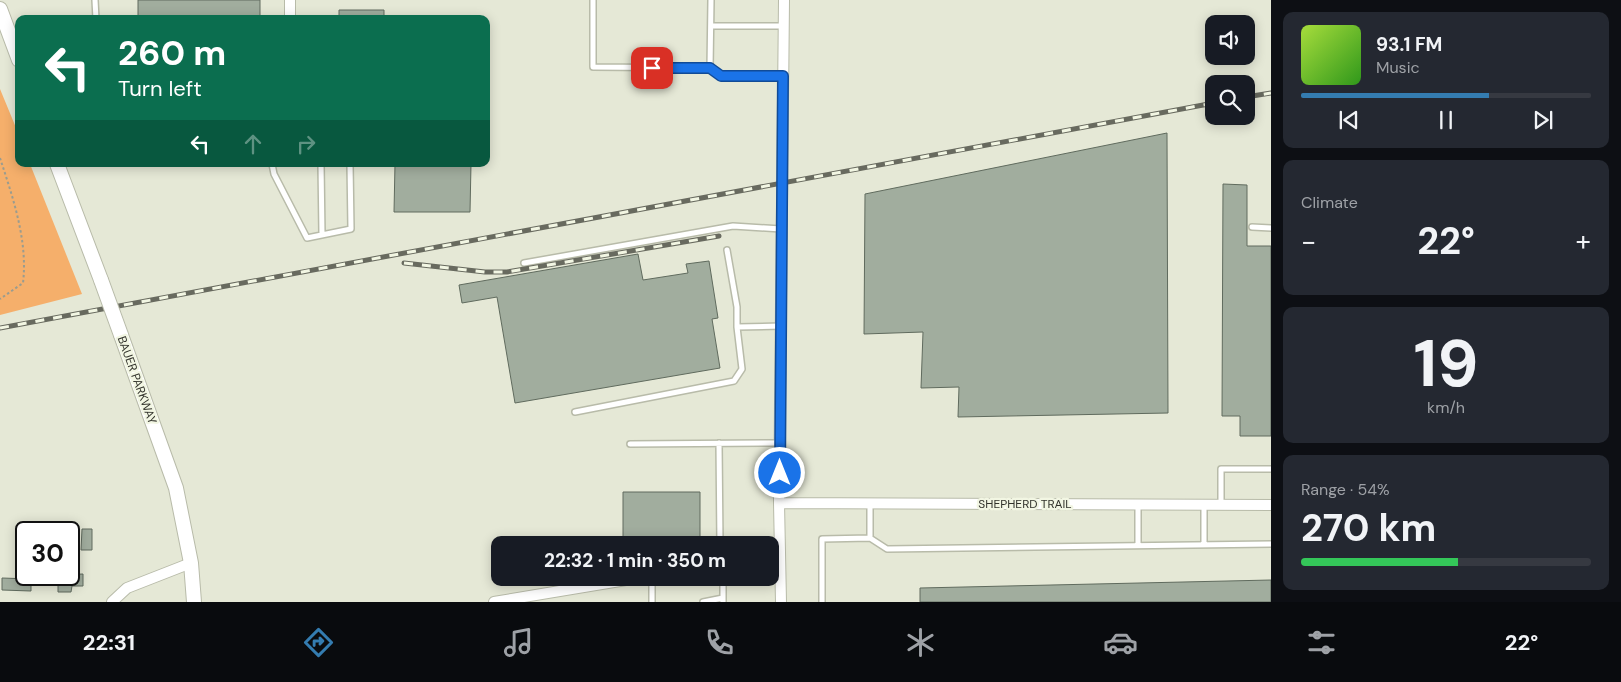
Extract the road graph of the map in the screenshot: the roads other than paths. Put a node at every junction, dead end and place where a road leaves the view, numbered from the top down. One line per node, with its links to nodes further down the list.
1 (95, 0): 7 (lane)
2 (290, 0): 8 (street)
3 (594, 0): 12 (lane)
4 (711, 0): 9 (lane)
5 (784, 0): 10 (street)
6 (0, 9): 11 (main road)
7 (96, 15)
8 (290, 15)
9 (711, 26): 10 (lane); 12 (lane)
10 (784, 26): 13 (street)
11 (15, 49)
12 (710, 68): 13 (lane)
13 (783, 76): 20 (street)
14 (59, 167): 43 (main road, BAUER PARKWAY, bridge)
15 (273, 167): 21 (lane)
16 (321, 167): 21 (lane)
17 (350, 167): 21 (lane)
18 (1252, 227): 19 (lane)
19 (1271, 228)
20 (781, 229): 23 (lane); 24 (street)
21 (322, 235)
22 (727, 250): 25 (lane)
23 (524, 263)
24 (780, 326): 25 (lane); 28 (street)
25 (737, 327): 26 (lane)
26 (575, 412)
27 (719, 443): 28 (lane); 29 (lane); 37 (lane)
28 (780, 443): 31 (street)
29 (630, 444)
30 (1271, 469): 35 (lane)
31 (779, 503): 32 (street, SHEPHERD TRAIL); 38 (street)
32 (870, 504): 33 (street, SHEPHERD TRAIL); 39 (lane)
33 (1138, 505): 34 (street, SHEPHERD TRAIL); 42 (lane)
34 (1204, 505): 35 (street, SHEPHERD TRAIL); 40 (lane)
35 (1221, 505): 36 (street, SHEPHERD TRAIL)
36 (1271, 506)
37 (720, 536)
38 (776, 536)
39 (870, 538): 42 (lane); 56 (lane)
40 (1204, 544): 41 (lane); 42 (lane)
41 (1271, 544)
42 (1138, 545)
43 (191, 563): 50 (street); 51 (main road, BAUER PARKWAY)
44 (593, 586): 48 (street)
45 (652, 586): 53 (lane)
46 (723, 586): 49 (lane)
47 (779, 586): 55 (street)
48 (514, 600): 52 (street)
49 (723, 600): 54 (lane)
50 (112, 602)
51 (194, 602)
52 (494, 602)
53 (652, 602)
54 (703, 602)
55 (781, 602)
56 (822, 602)

